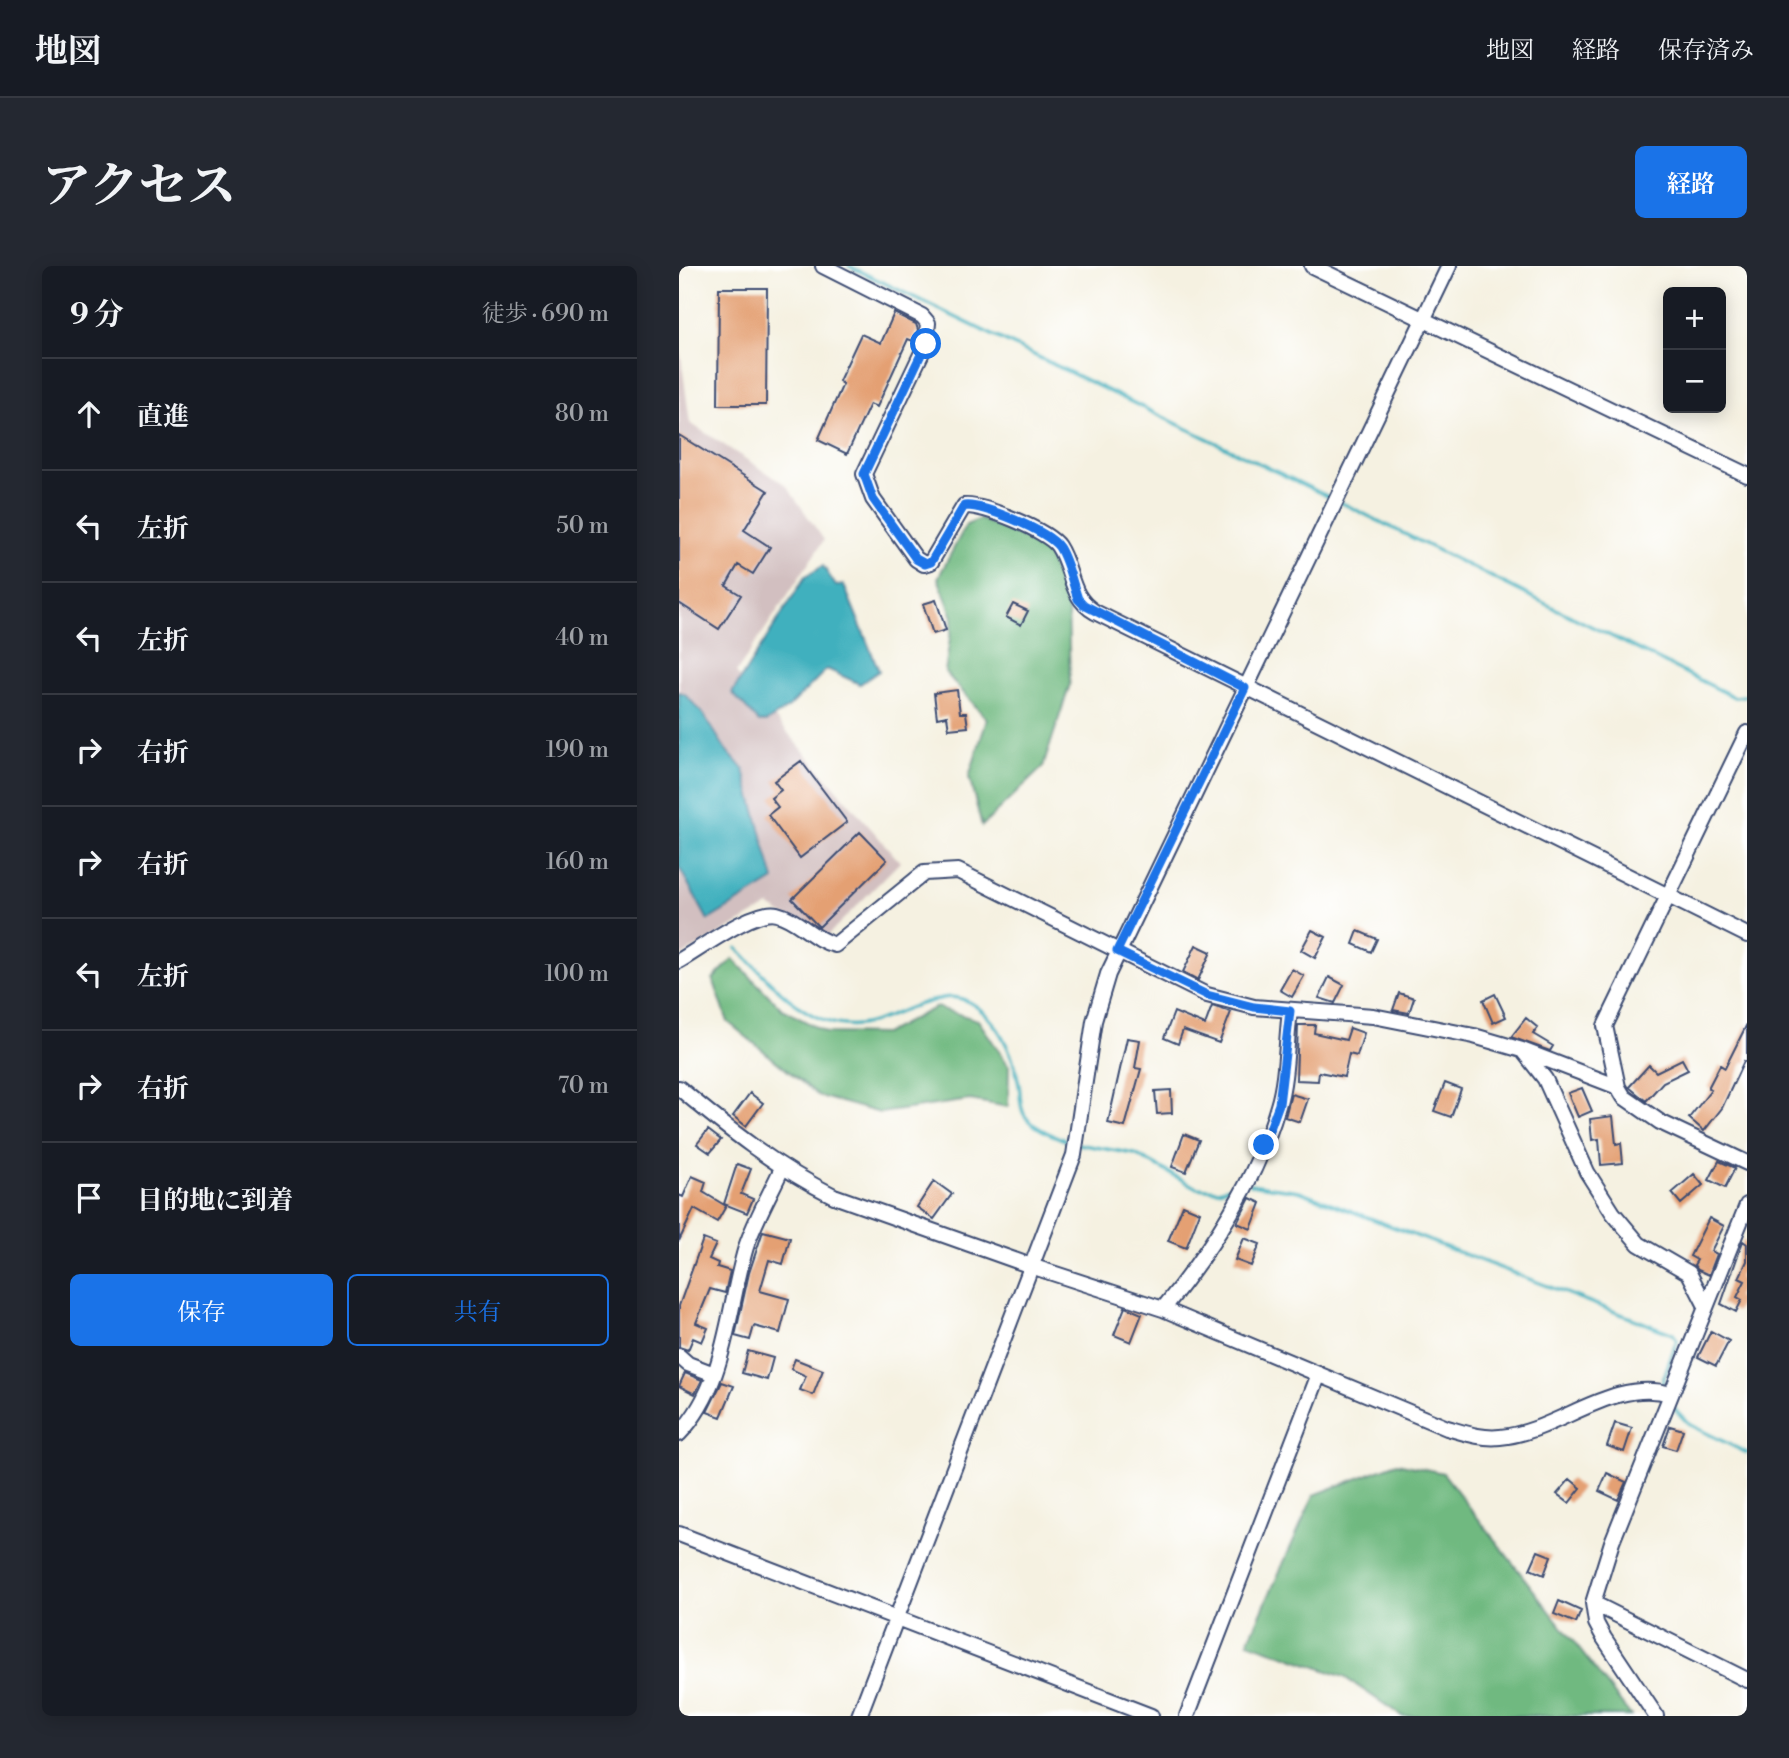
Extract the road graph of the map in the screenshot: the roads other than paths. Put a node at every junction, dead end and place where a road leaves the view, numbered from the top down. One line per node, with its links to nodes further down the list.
1 (823, 266): 6 (street)
2 (1312, 266): 4 (street)
3 (1449, 266): 4 (street)
4 (1425, 319): 5 (street); 6 (street)
5 (1747, 475)
6 (1245, 688): 8 (street); 10 (street)
7 (1747, 733): 8 (street)
8 (1668, 895): 9 (street); 14 (street)
9 (1747, 935)
10 (1117, 951): 11 (street); 12 (street); 20 (street)
11 (679, 961)
12 (1290, 1011): 13 (street); 22 (street)
13 (1522, 1050): 14 (street); 21 (street)
14 (1618, 1087): 16 (street)
15 (679, 1088): 17 (street)
16 (1747, 1163)
17 (782, 1168): 20 (street); 24 (street)
18 (1747, 1205): 19 (street)
19 (1742, 1227): 21 (street)
20 (1034, 1267): 22 (street); 30 (street)
21 (1705, 1304): 26 (street)
22 (1163, 1309): 25 (street)
23 (679, 1356): 24 (street)
24 (714, 1374): 27 (street)
25 (1319, 1374): 26 (street); 34 (street)
26 (1671, 1394): 29 (street)
27 (679, 1434)
28 (679, 1534): 30 (street)
29 (1593, 1602): 31 (street); 35 (street)
30 (897, 1618): 32 (street); 33 (street)
31 (1747, 1680)
32 (859, 1716)
33 (1151, 1716)
34 (1187, 1716)
35 (1656, 1716)

